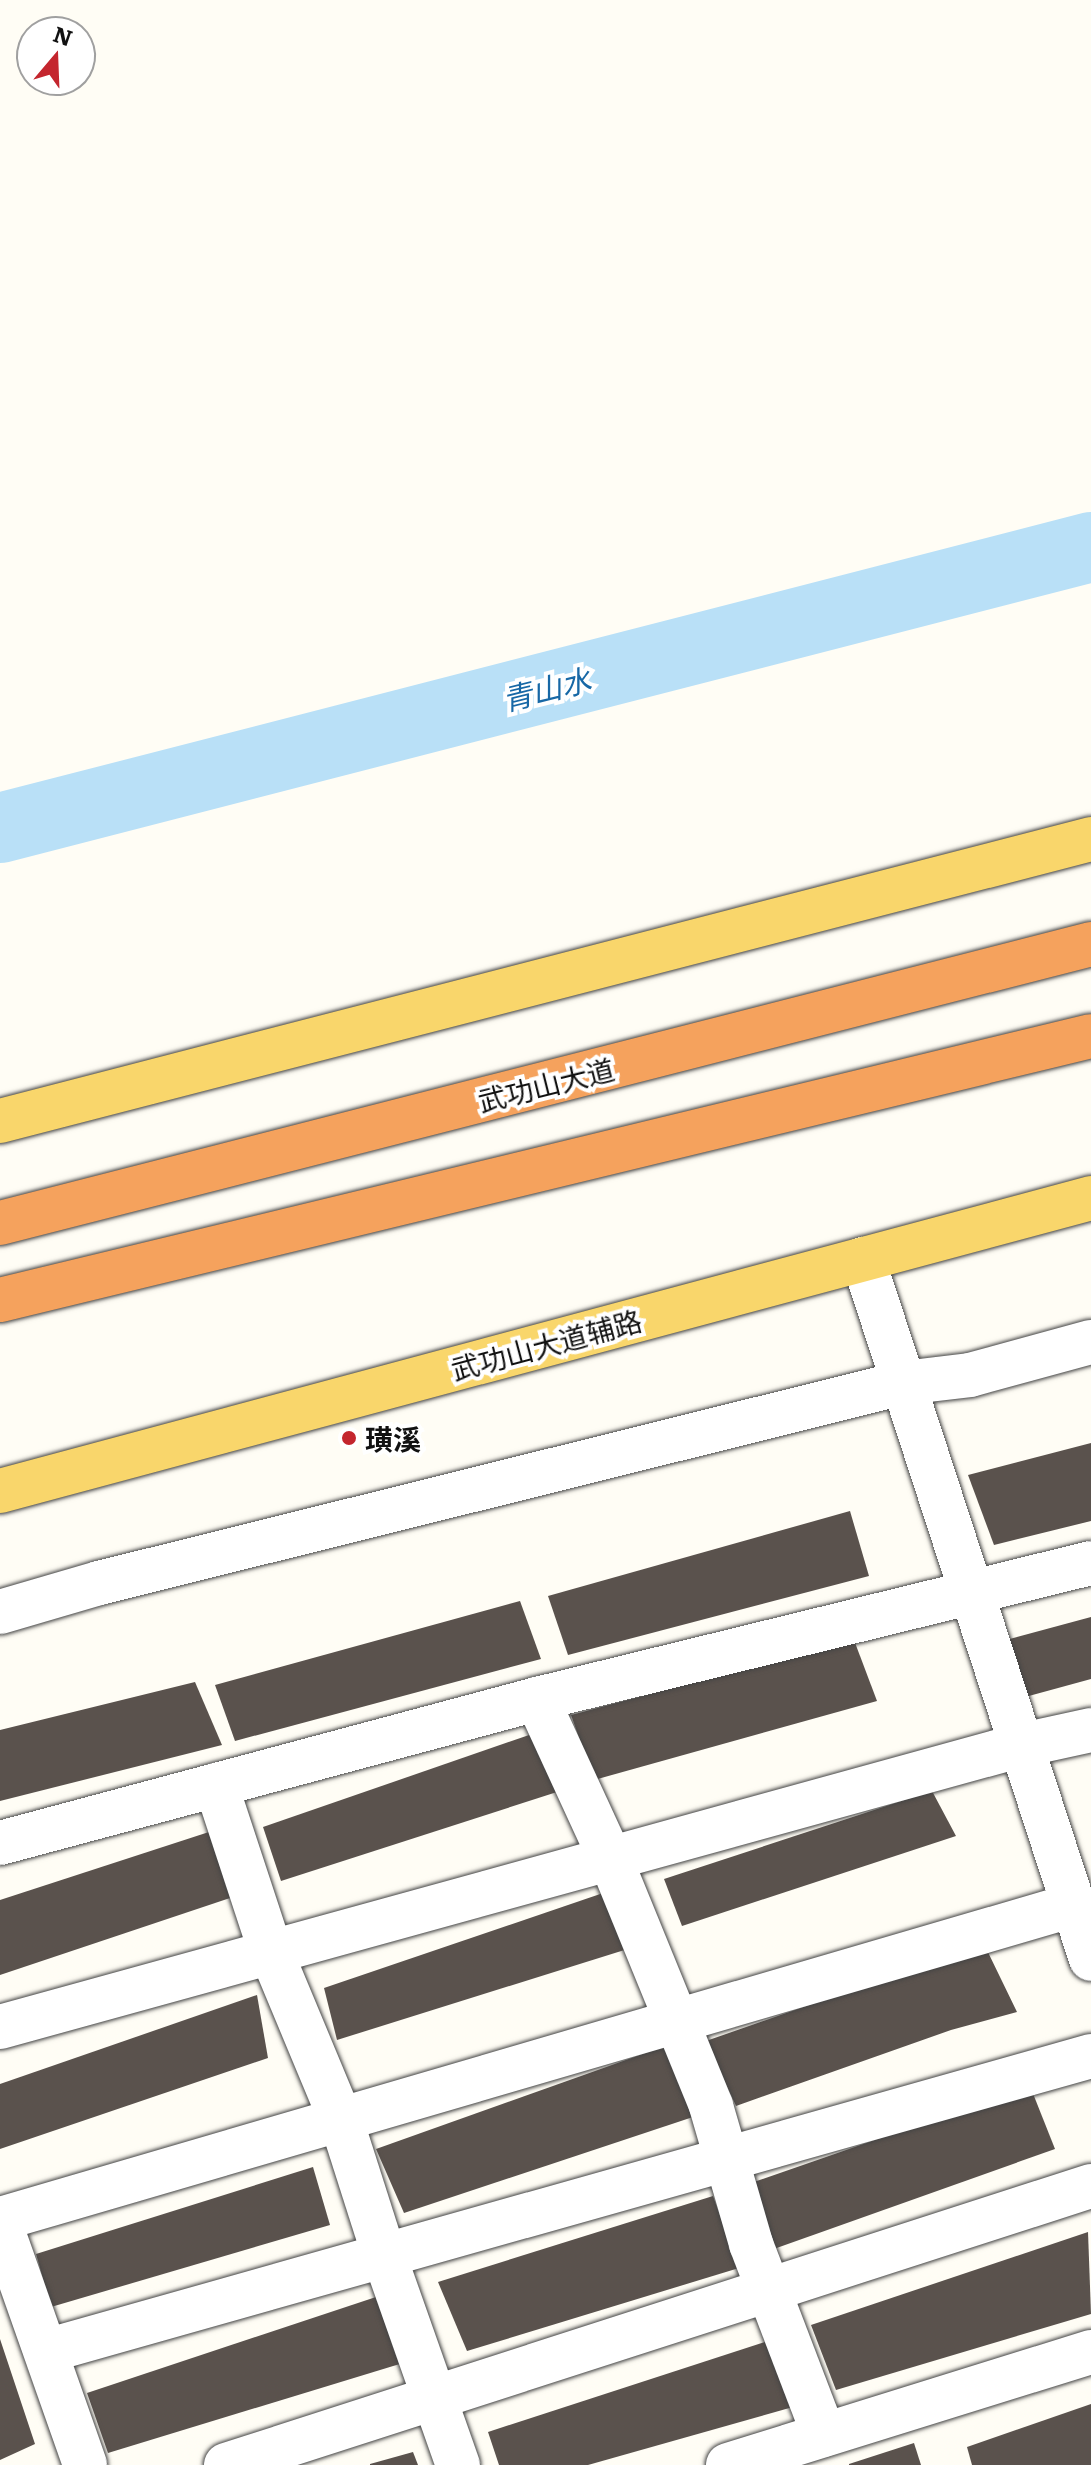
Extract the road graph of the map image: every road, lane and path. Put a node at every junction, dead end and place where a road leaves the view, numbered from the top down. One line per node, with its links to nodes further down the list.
1 (1091, 839): 4 (main road)
2 (1091, 944): 6 (highway, 武功山大道)
3 (1091, 1036): 8 (highway)
4 (0, 1121)
5 (1091, 1198): 7 (main road, 武功山大道辅路)
6 (0, 1223)
7 (863, 1259): 10 (lane); 11 (main road, 武功山大道辅路)
8 (0, 1300)
9 (1091, 1342): 10 (lane)
10 (903, 1383): 13 (lane); 14 (lane)
11 (0, 1491)
12 (1091, 1563): 13 (lane)
13 (971, 1590): 15 (lane); 17 (lane)
14 (0, 1612)
15 (537, 1699): 18 (lane); 20 (lane)
16 (1091, 1730): 17 (lane)
17 (1022, 1745): 20 (lane); 21 (lane)
18 (216, 1785): 19 (lane); 22 (lane)
19 (0, 1843)
20 (610, 1858): 22 (lane); 24 (lane)
21 (1074, 1905): 23 (lane); 24 (lane)
22 (271, 1952): 25 (lane); 27 (lane)
23 (1091, 1959)
24 (678, 2021): 27 (lane); 28 (lane)
25 (0, 2027)
26 (1091, 2056): 28 (lane)
27 (341, 2120): 30 (lane); 31 (lane)
28 (727, 2159): 31 (lane); 32 (lane)
29 (1091, 2186): 32 (lane)
30 (0, 2221): 33 (lane)
31 (384, 2255): 33 (lane); 35 (lane)
32 (769, 2290): 35 (lane); 36 (lane)
33 (46, 2351): 37 (lane)
34 (1091, 2352): 36 (lane)
35 (435, 2398): 38 (lane); 39 (lane)
36 (824, 2435): 40 (lane)
37 (85, 2465)
38 (226, 2465)
39 (458, 2465)
40 (728, 2465)

